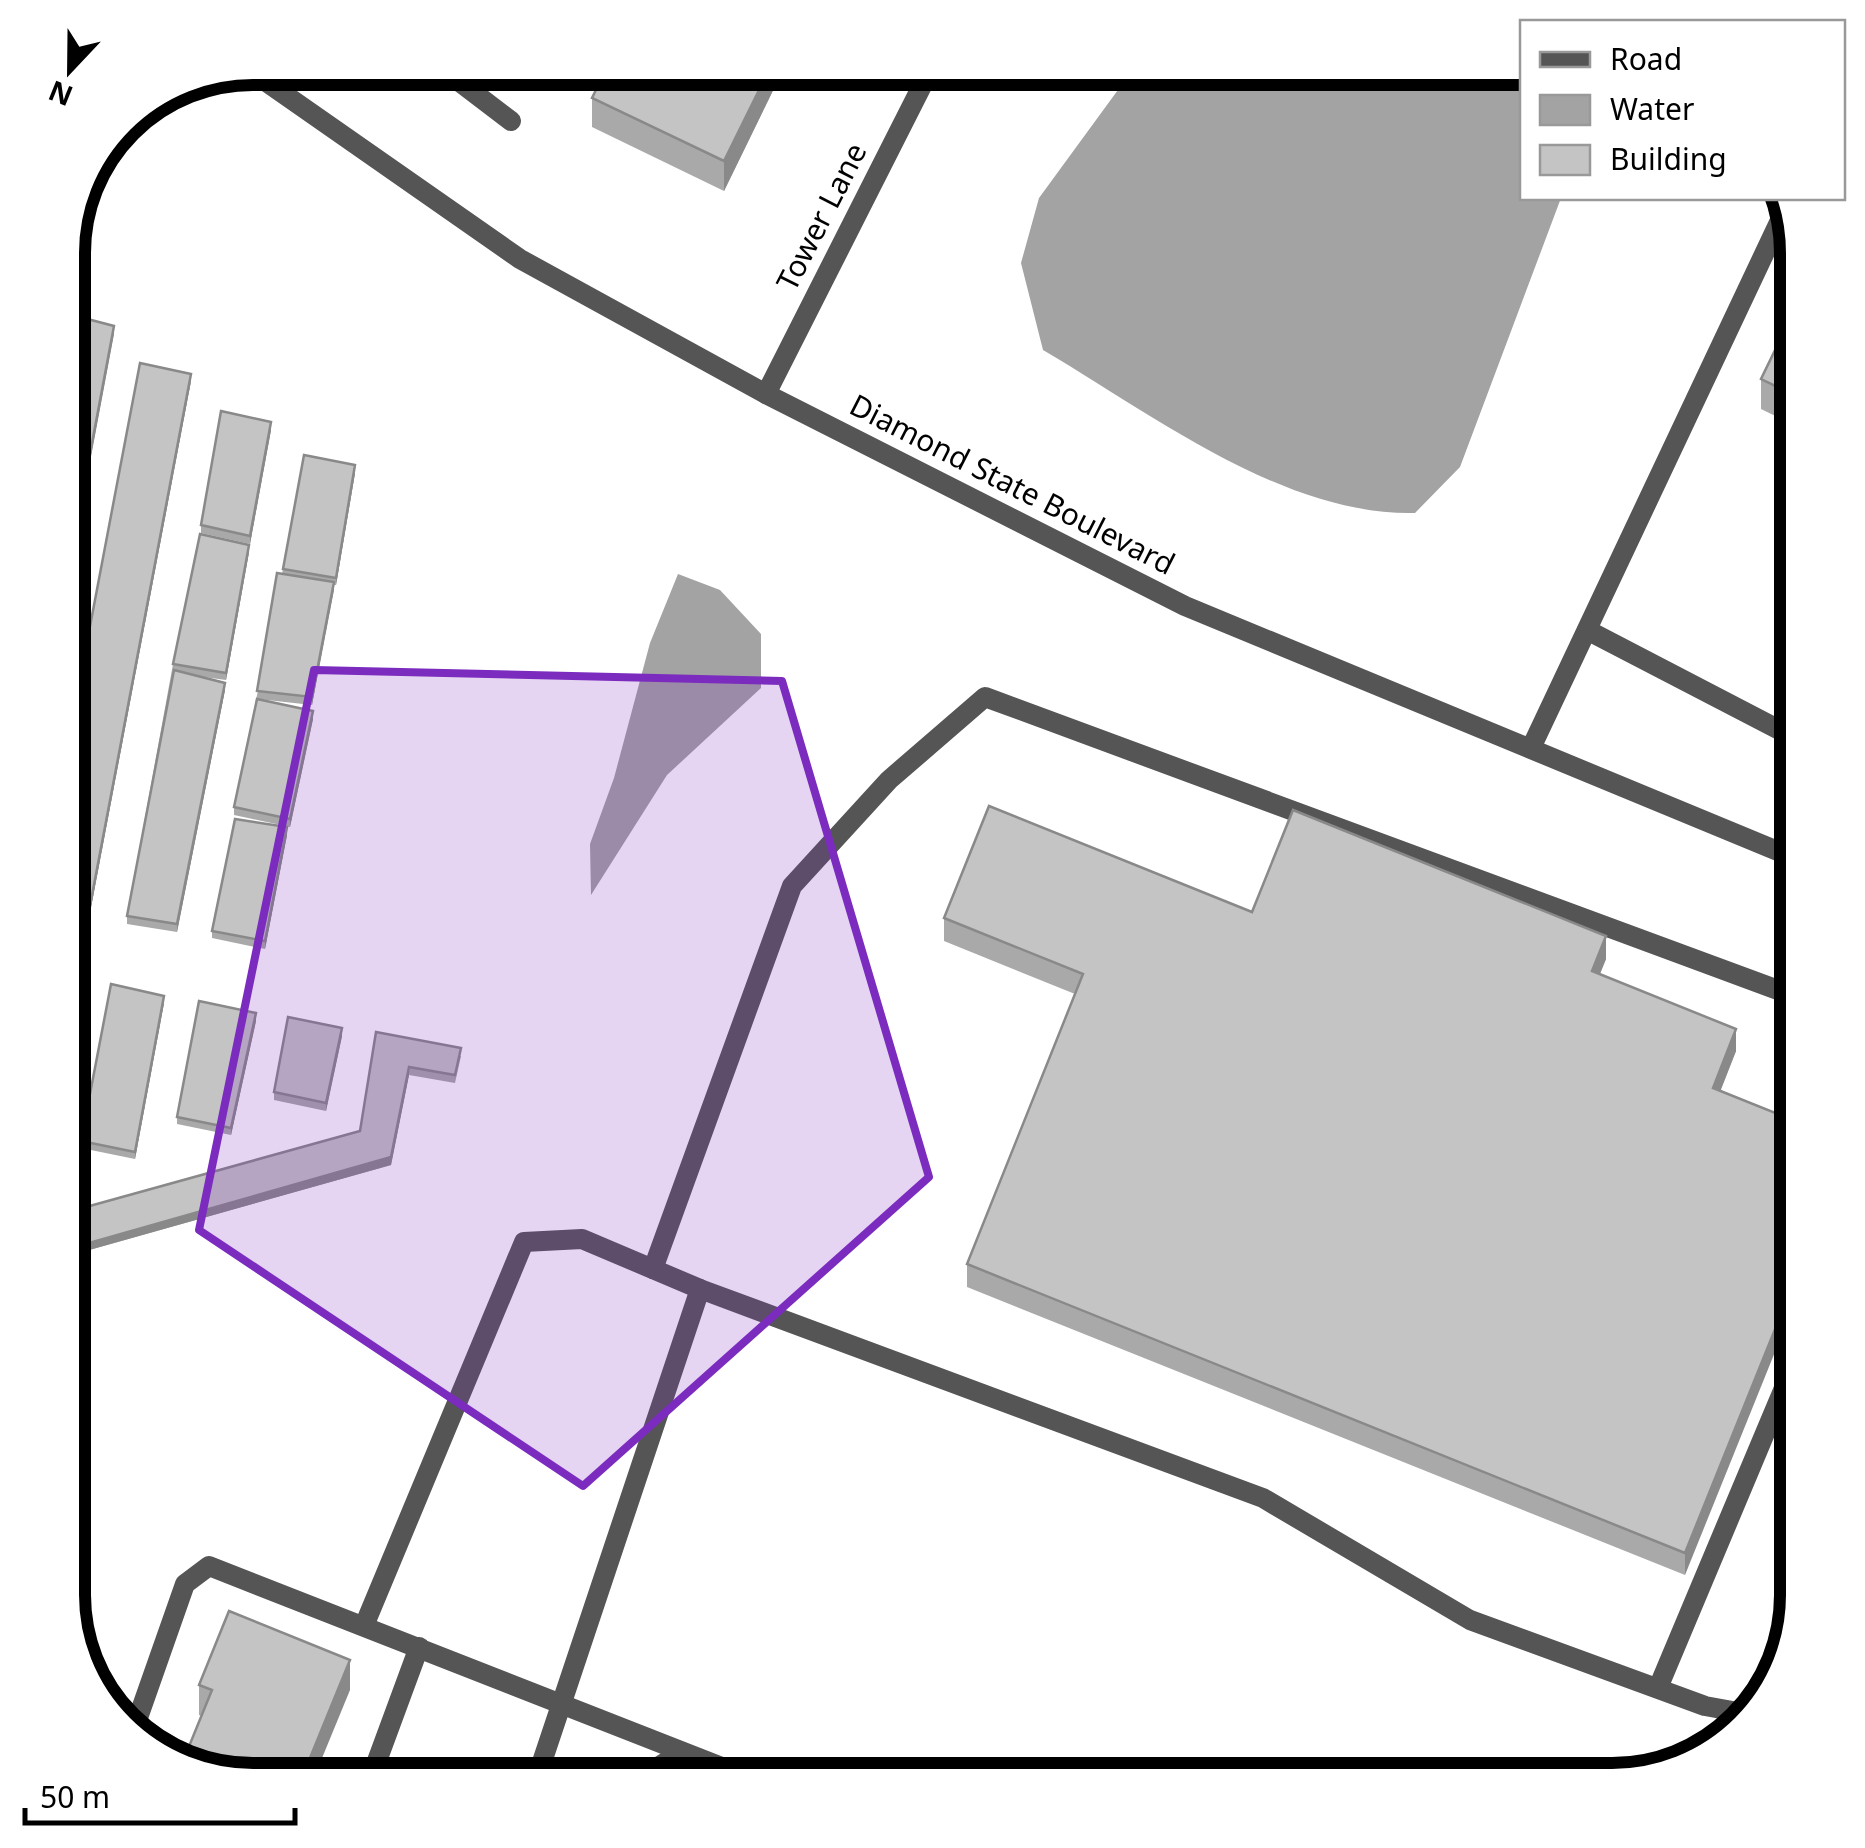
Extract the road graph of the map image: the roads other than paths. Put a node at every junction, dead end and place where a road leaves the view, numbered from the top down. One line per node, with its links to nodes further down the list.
1 (271, 85): 6 (street, Diamond State Boulevard)
2 (464, 85): 4 (street)
3 (922, 85): 6 (street, Tower Lane)
4 (511, 120)
5 (1778, 226): 7 (street)
6 (766, 394): 9 (street, Diamond State Boulevard)
7 (1587, 630): 8 (street); 9 (street)
8 (1780, 730)
9 (1531, 748): 10 (street, Diamond State Boulevard)
10 (1780, 852)
11 (1780, 990): 12 (street)
12 (653, 1270): 13 (street); 15 (street)
13 (700, 1289): 17 (street); 18 (street)
14 (1780, 1400): 17 (street)
15 (364, 1626): 16 (street); 20 (street)
16 (418, 1647): 18 (street); 22 (street)
17 (1658, 1688): 19 (street)
18 (559, 1703): 21 (street); 23 (street)
19 (1732, 1711)
20 (138, 1716)
21 (682, 1752): 24 (street); 25 (street)
22 (376, 1763)
23 (541, 1763)
24 (665, 1763)
25 (711, 1763)

